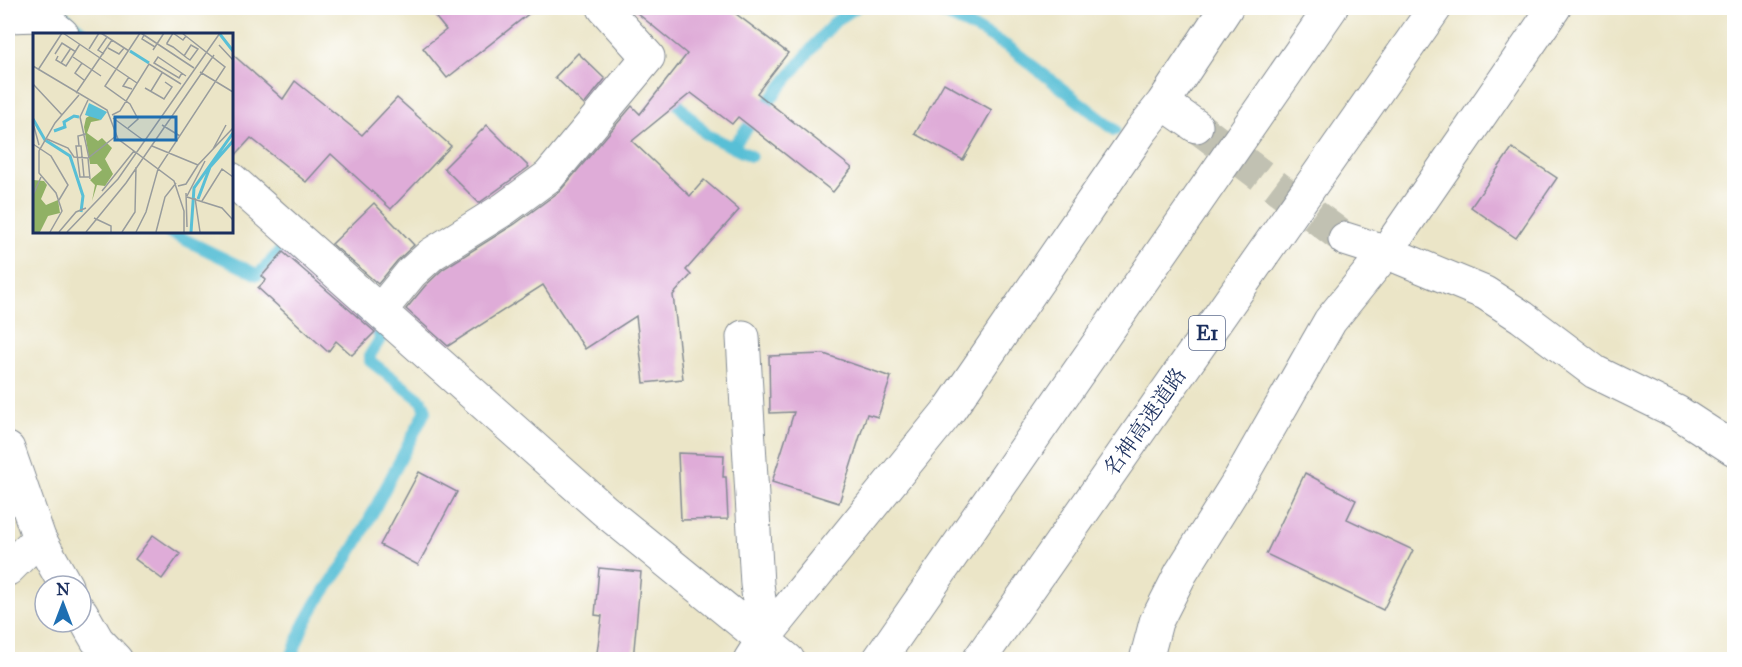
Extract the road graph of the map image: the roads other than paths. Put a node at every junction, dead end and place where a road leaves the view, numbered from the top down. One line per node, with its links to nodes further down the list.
1 (604, 8): 13 (main road)
2 (1226, 8): 8 (main road)
3 (1331, 8): 24 (main road)
4 (1435, 8): 25 (main road, 名神高速道路 / E1)
5 (1554, 8): 12 (main road)
6 (8, 16): 7 (main road)
7 (61, 33)
8 (1163, 103): 9 (main road); 21 (main road)
9 (1196, 126)
10 (232, 180): 13 (main road)
11 (1345, 239): 12 (main road)
12 (1386, 252): 16 (main road); 26 (main road)
13 (380, 311): 21 (main road)
14 (743, 337): 21 (main road)
15 (8, 449): 17 (main road)
16 (1734, 449)
17 (39, 538): 18 (main road); 19 (main road)
18 (8, 569)
19 (59, 574)
20 (93, 633): 22 (main road)
21 (757, 649): 23 (main road)
22 (116, 660)
23 (788, 660)
24 (879, 660)
25 (979, 660)
26 (1146, 660)

